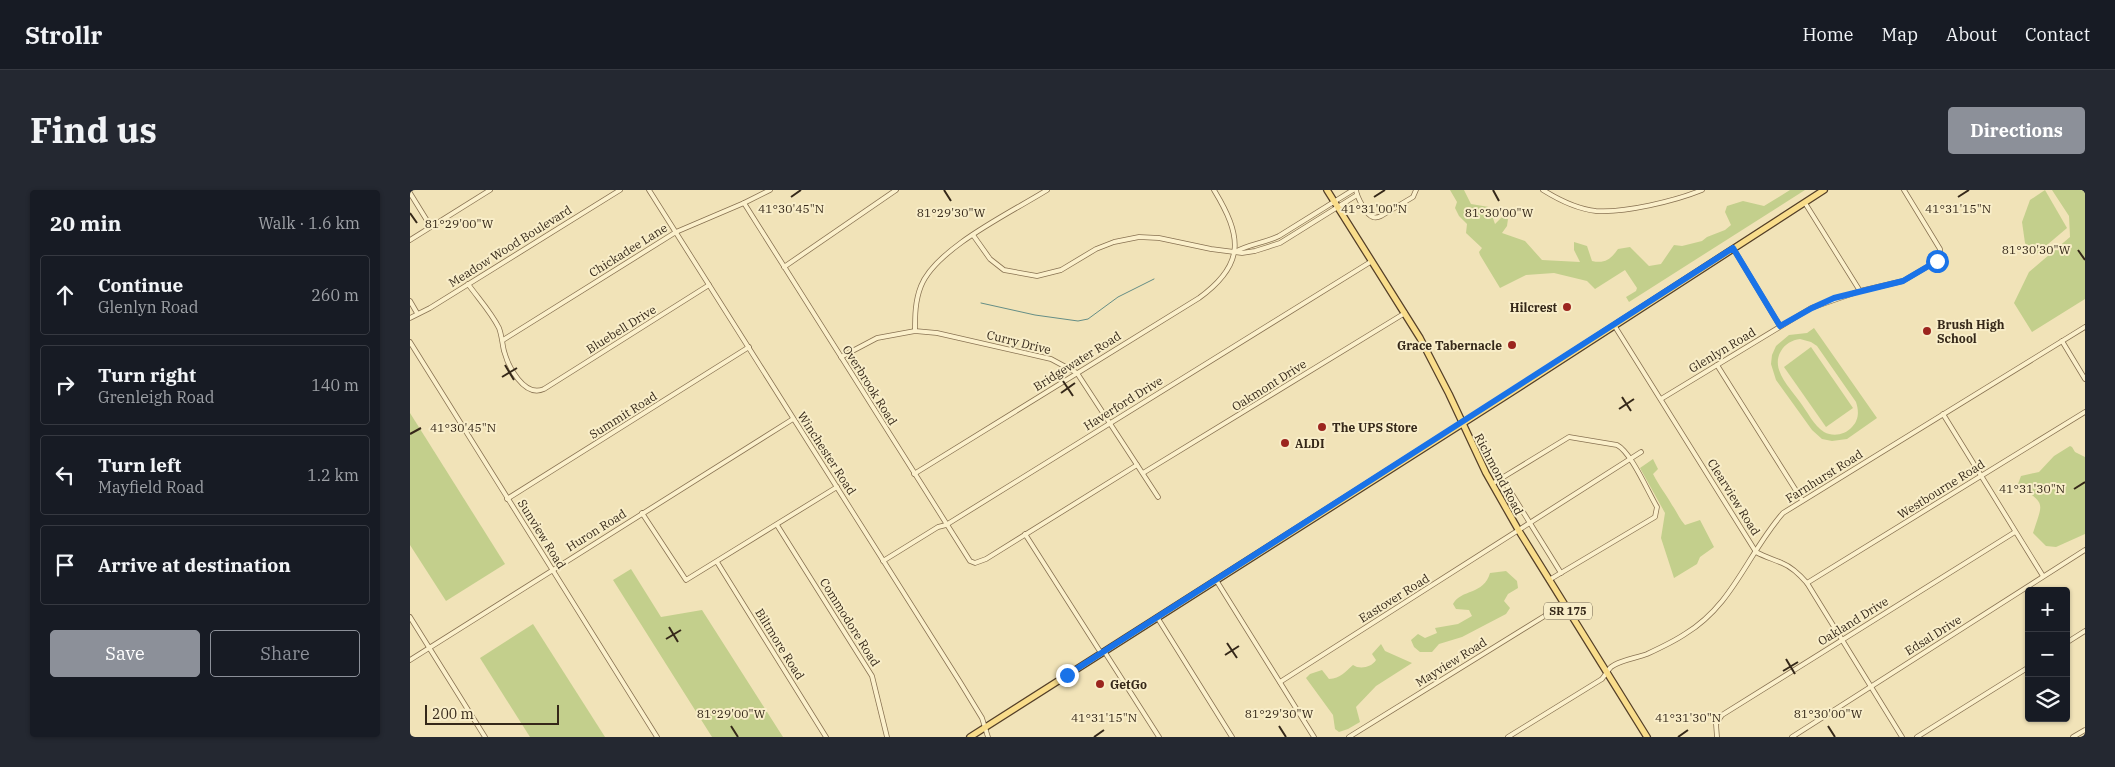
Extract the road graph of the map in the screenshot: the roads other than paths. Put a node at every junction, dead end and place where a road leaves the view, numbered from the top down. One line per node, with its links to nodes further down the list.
1 (488, 190): 20 (street)
2 (620, 190): 28 (street, Meadow Wood Boulevard)
3 (649, 190): 21 (street, Winchester Road)
4 (770, 190): 17 (street, Chickadee Lane)
5 (896, 190): 27 (street)
6 (1047, 190): 22 (street)
7 (1214, 190): 25 (street)
8 (1327, 190): 19 (main road, Richmond Road / SR 175)
9 (1354, 190): 16 (street); 19 (street)
10 (1416, 190): 16 (street)
11 (1543, 190): 12 (street)
12 (1702, 190)
13 (1824, 190): 18 (main road)
14 (1904, 190): 30 (street, Glenlyn Road)
15 (410, 193): 20 (street)
16 (1357, 195): 19 (street)
17 (744, 203): 21 (street, Chickadee Lane); 27 (street, Overbrook Road)
18 (1804, 203): 24 (main road); 30 (street)
19 (1336, 204): 25 (street); 26 (main road, Richmond Road / SR 175)
20 (431, 227): 23 (street)
21 (676, 232): 29 (street, Winchester Road); 39 (street, Chickadee Lane)
22 (973, 235): 25 (street); 38 (street)
23 (410, 240)
24 (1733, 248): 35 (main road); 36 (street)
25 (1236, 252): 45 (street, Bridgewater Road)
26 (1372, 261): 33 (main road, Richmond Road / SR 175); 51 (street, Haverford Drive)
27 (784, 267): 43 (street, Overbrook Road)
28 (468, 284): 32 (street, Meadow Wood Boulevard); 39 (street)
29 (709, 285): 39 (street, Bluebell Drive); 42 (street, Winchester Road)
30 (1860, 291): 36 (street, Glenlyn Road)
31 (410, 301): 32 (street)
32 (417, 313): 34 (street, Meadow Wood Boulevard)
33 (1405, 313): 52 (main road, Richmond Road / SR 175); 57 (street, Oakmont Drive)
34 (410, 318)
35 (1614, 325): 47 (street, Clearview Road); 52 (main road)
36 (1780, 326): 44 (street, Glenlyn Road)
37 (2085, 327): 40 (street, Farnhurst Road)
38 (914, 331): 43 (street, Curry Drive); 45 (street, Curry Drive)
39 (503, 340)
40 (2062, 341): 46 (street); 49 (street, Farnhurst Road)
41 (410, 342): 63 (street, Sunview Road)
42 (749, 348): 50 (street, Winchester Road); 63 (street, Summit Road)
43 (840, 357): 56 (street, Overbrook Road)
44 (1717, 365): 47 (street, Glenlyn Road); 64 (street)
45 (1077, 373): 51 (street, Curry Drive); 56 (street, Bridgewater Road)
46 (2085, 379)
47 (1661, 399): 73 (street, Clearview Road)
48 (2085, 412): 58 (street, Westbourne Road)
49 (1943, 414): 58 (street); 64 (street, Farnhurst Road)
50 (793, 419): 61 (street, Winchester Road); 65 (street, Huron Road)
51 (1110, 422): 55 (street, Curry Drive); 68 (street, Haverford Drive)
52 (1462, 423): 60 (main road, Richmond Road / SR 175); 79 (main road)
53 (1641, 452): 54 (street, Eastover Road)
54 (1630, 459): 59 (street); 66 (street, Eastover Road); 77 (street)
55 (1137, 465): 57 (street, Curry Drive); 71 (street)
56 (914, 474): 68 (street, Overbrook Road)
57 (1143, 474): 62 (street, Curry Drive)
58 (1980, 477): 70 (street); 81 (street, Westbourne Road)
59 (1502, 478): 60 (street); 66 (street)
60 (1492, 484): 69 (main road, Richmond Road / SR 175)
61 (837, 487): 67 (street); 74 (street, Winchester Road)
62 (1158, 497)
63 (507, 499): 76 (street, Sunview Road)
64 (1802, 500): 73 (street, Farnhurst Road)
65 (642, 513): 75 (street); 76 (street, Huron Road)
66 (1528, 523): 69 (street, Eastover Road); 77 (street)
67 (777, 525): 75 (street); 100 (street, Commodore Road)
68 (946, 525): 71 (street, Overbrook Road); 74 (street, Haverford Drive)
69 (1519, 531): 80 (main road, Richmond Road / SR 175); 93 (street, Eastover Road)
70 (2015, 532): 78 (street); 86 (street, Oakland Drive)
71 (1026, 534): 89 (street)
72 (2085, 550): 78 (street, Edsal Drive)
73 (1756, 552): 81 (street, Clearview Road); 92 (street, Farnhurst Road)
74 (883, 561): 95 (street, Winchester Road)
75 (717, 562): 99 (street, Biltmore Road)
76 (552, 570): 88 (street, Huron Road); 98 (street, Sunview Road)
77 (1561, 573): 80 (street)
78 (2043, 576): 94 (street, Edsal Drive)
79 (1216, 580): 84 (main road); 93 (street)
80 (1549, 580): 82 (main road, Richmond Road / SR 175)
81 (1807, 583): 86 (street, Clearview Road)
82 (1564, 604): 92 (main road, Richmond Road / SR 175); 106 (street, Mayview Road)
83 (410, 617): 88 (street)
84 (1157, 618): 89 (main road); 104 (street)
85 (2085, 631): 87 (street)
86 (1842, 640): 94 (street, Clearview Road); 109 (street, Oakland Drive)
87 (2070, 640)
88 (430, 648): 90 (street, Huron Road); 97 (street)
89 (1103, 652): 95 (main road); 103 (street)
90 (410, 660)
91 (2025, 670): 112 (street)
92 (1607, 672): 107 (street, Farnhurst Road); 108 (main road, Richmond Road / SR 175)
93 (1280, 682): 105 (street)
94 (1870, 686): 110 (street, Edsal Drive); 111 (street, Clearview Road)
95 (985, 727): 101 (main road); 102 (street, Winchester Road)
96 (2085, 730): 113 (street)
97 (485, 737)
98 (657, 737)
99 (826, 737)
100 (887, 737)
101 (970, 737)
102 (988, 737)
103 (1159, 737)
104 (1232, 737)
105 (1314, 737)
106 (1349, 737)
107 (1508, 737)
108 (1647, 737)
109 (1717, 737)
110 (1792, 737)
111 (1902, 737)
112 (1917, 737)
113 (2074, 737)

